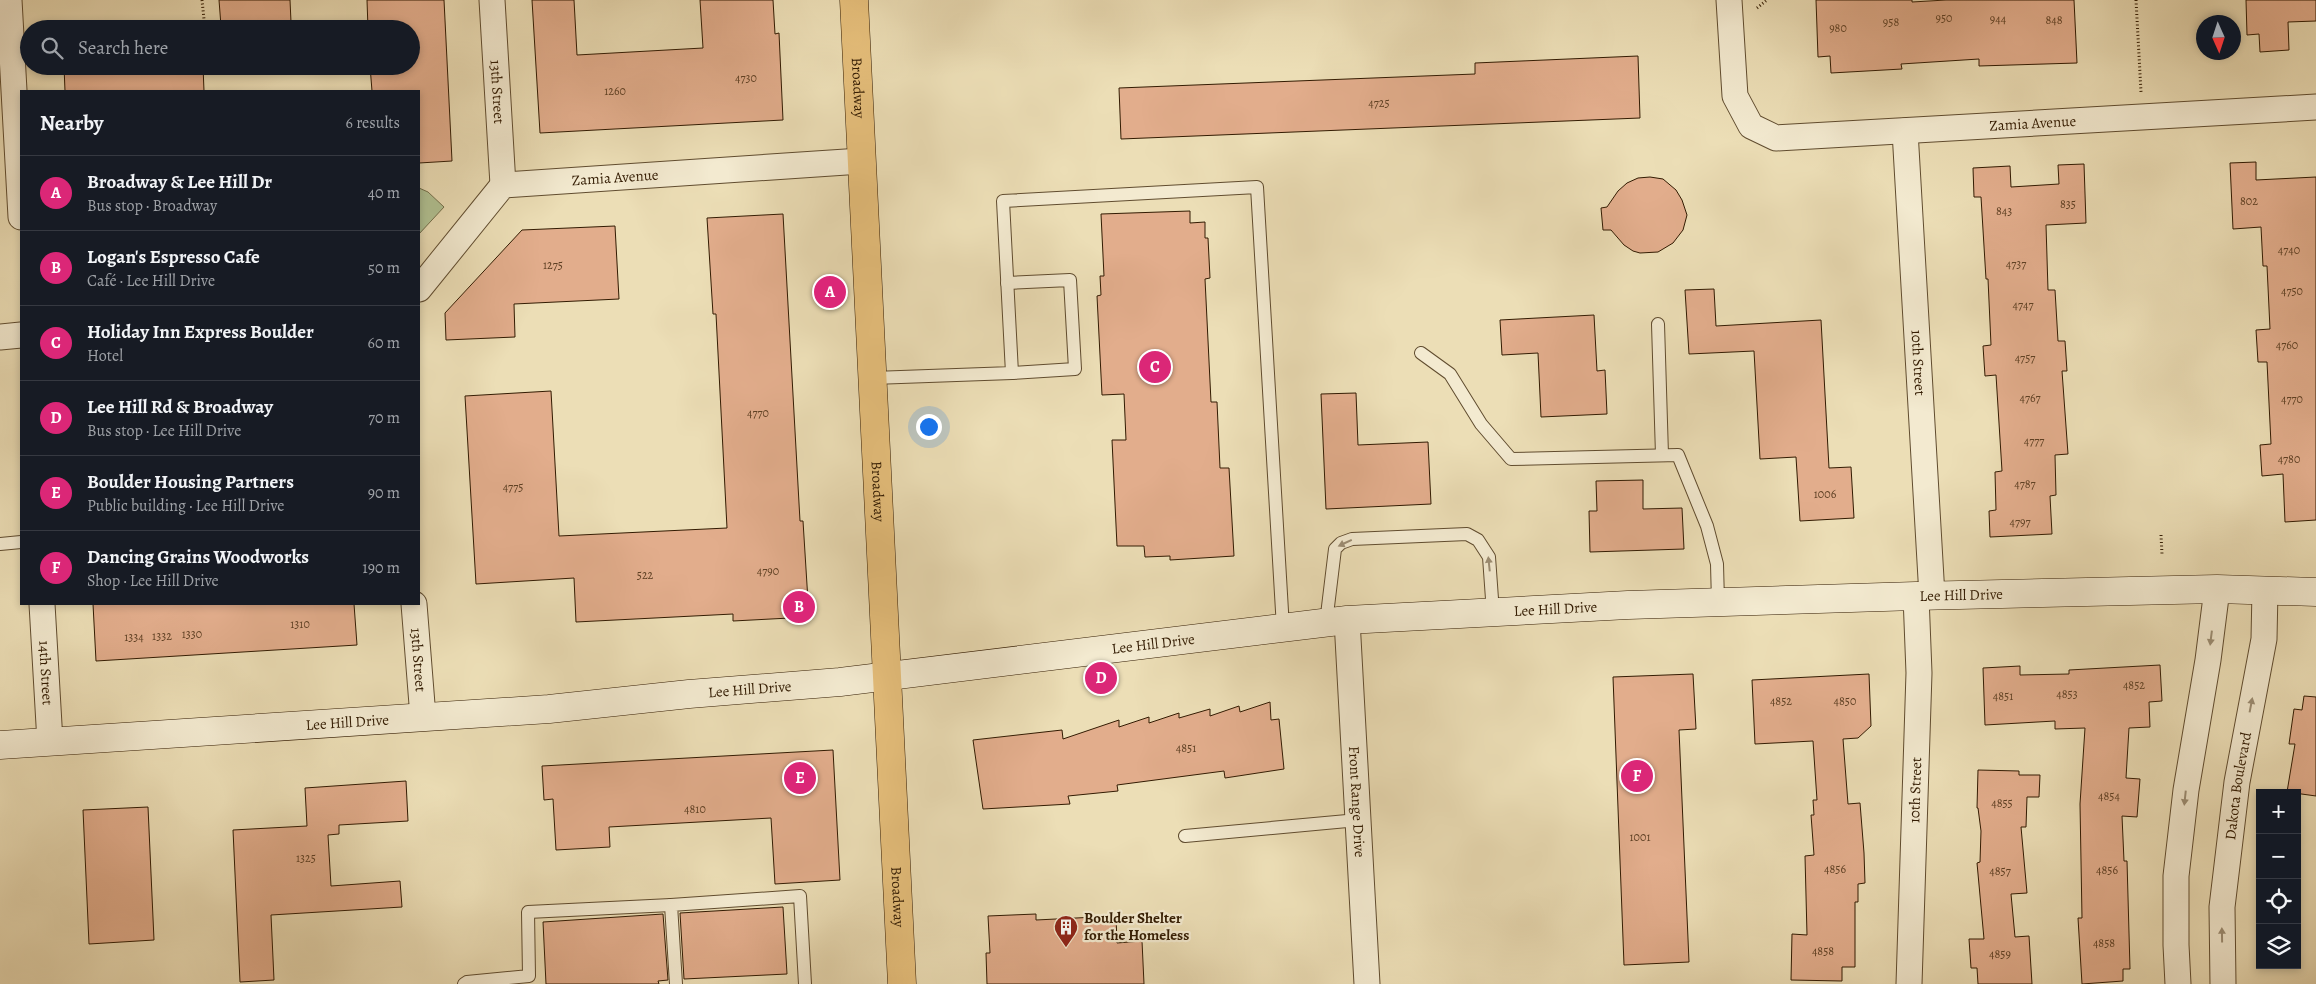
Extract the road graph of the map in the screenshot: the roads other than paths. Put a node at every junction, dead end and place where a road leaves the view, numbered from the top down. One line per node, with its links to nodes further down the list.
1 (9, 0): 9 (street)
2 (492, 0): 8 (street, 13th Street)
3 (854, 0): 7 (main road, Broadway)
4 (1729, 0): 6 (street, Zamia Avenue)
5 (2316, 107): 6 (street, Zamia Avenue)
6 (1905, 131): 24 (street, 10th Street)
7 (861, 161): 8 (street, Zamia Avenue); 17 (main road, Broadway)
8 (503, 185): 11 (street)
9 (20, 209)
10 (1007, 283): 16 (lane); 16 (lane); 30 (lane)
11 (420, 288)
12 (1658, 324): 18 (lane)
13 (20, 336): 14 (street)
14 (0, 337)
15 (1421, 354): 18 (lane)
16 (1012, 373): 17 (lane)
17 (873, 378): 31 (main road, Broadway)
18 (1662, 455): 25 (lane)
19 (20, 542): 20 (lane)
20 (0, 544)
21 (2217, 589): 22 (street, Lee Hill Drive); 24 (street, Lee Hill Drive); 44 (street, one-way to 44)
22 (2265, 590): 23 (street, Lee Hill Drive); 45 (street, Dakota Boulevard, one-way to 22)
23 (2316, 592)
24 (1924, 596): 25 (street, Lee Hill Drive); 43 (street, 10th Street)
25 (1718, 602): 28 (street, Lee Hill Drive)
26 (42, 605): 33 (street, 14th Street)
27 (414, 605): 32 (street, 13th Street)
28 (1493, 612): 29 (street, Lee Hill Drive); 29 (lane, one-way to 29)
29 (1337, 621): 30 (street, Lee Hill Drive); 35 (street, Front Range Drive)
30 (1283, 628): 31 (street, Lee Hill Drive)
31 (887, 677): 32 (street, Lee Hill Drive); 41 (main road, Broadway)
32 (422, 717): 33 (street, Lee Hill Drive)
33 (50, 742): 34 (street, Lee Hill Drive)
34 (0, 745)
35 (1358, 820): 36 (lane); 42 (street, Front Range Drive)
36 (1185, 836)
37 (671, 905): 38 (lane); 39 (lane); 40 (lane)
38 (464, 984)
39 (676, 984)
40 (805, 984)
41 (902, 984)
42 (1367, 984)
43 (1909, 984)
44 (2178, 984)
45 (2223, 984)

